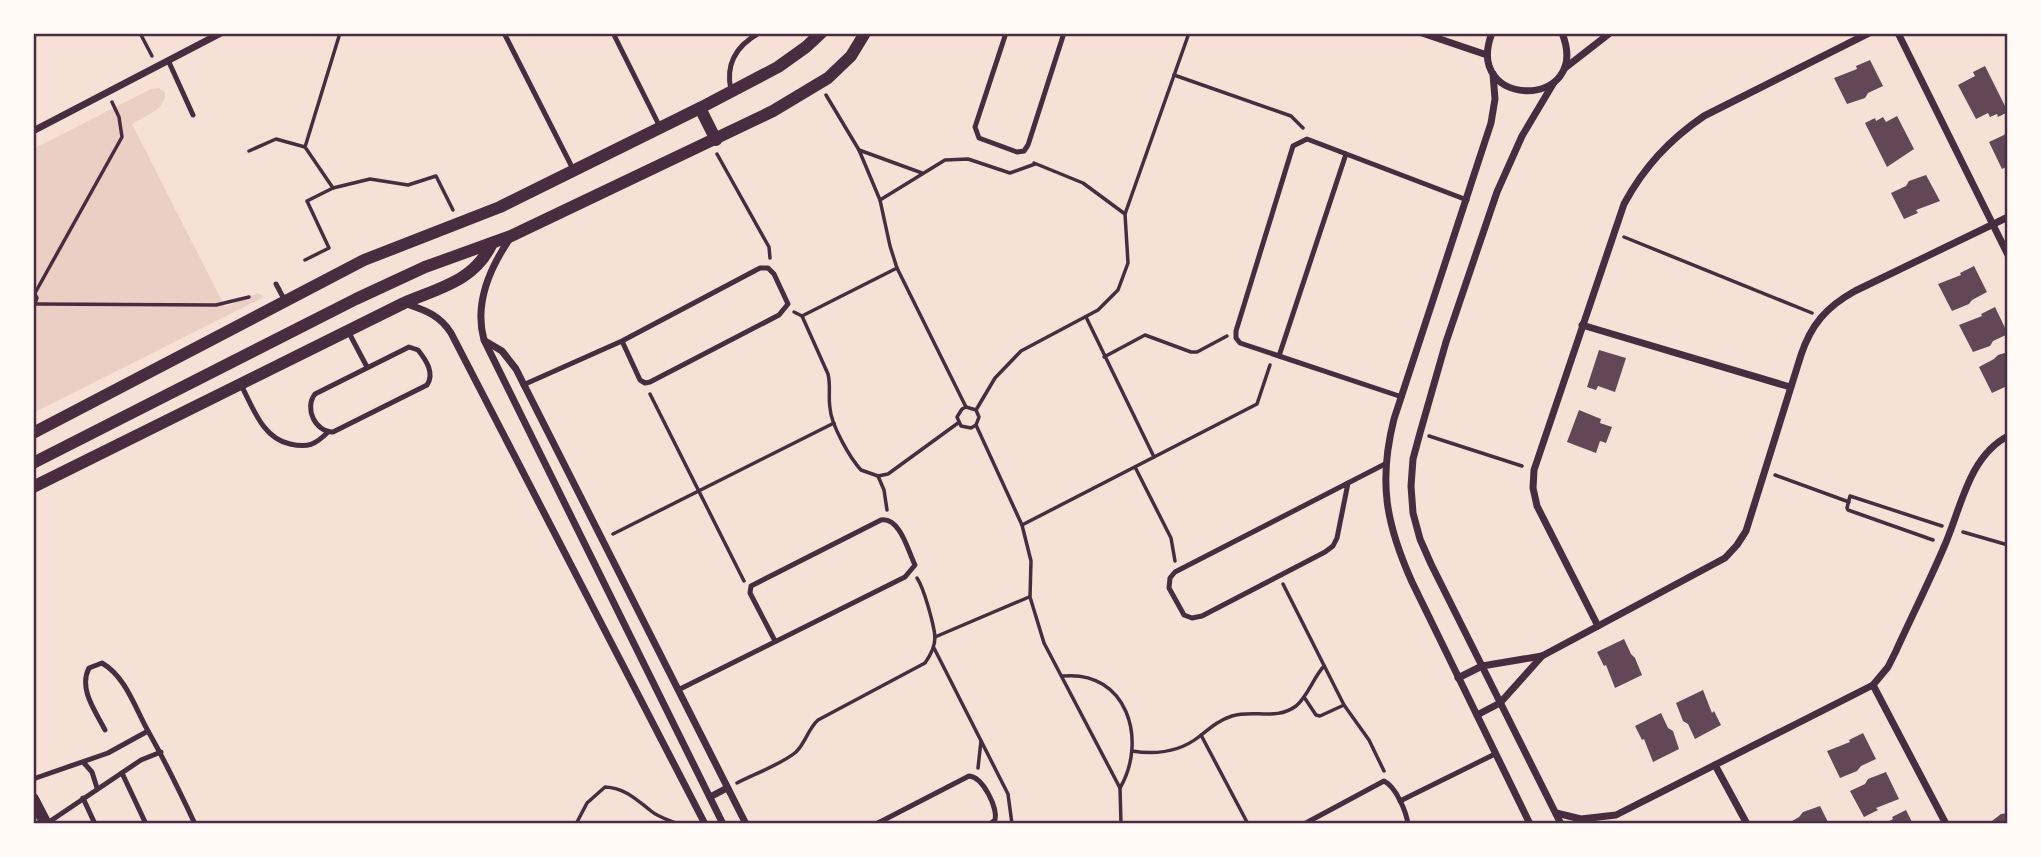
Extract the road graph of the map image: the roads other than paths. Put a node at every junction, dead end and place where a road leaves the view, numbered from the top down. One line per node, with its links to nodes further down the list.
1 (221, 33): 16 (street)
2 (504, 33): 27 (lane)
3 (613, 33): 23 (lane)
4 (759, 33): 20 (lane)
5 (821, 33): 20 (street)
6 (865, 33): 25 (street)
7 (1006, 33): 8 (lane)
8 (1064, 33)
9 (1422, 33): 15 (street)
10 (1492, 33): 15 (street)
11 (1562, 33): 17 (street)
12 (1610, 33): 17 (street)
13 (1869, 33): 37 (street)
14 (1898, 33): 30 (street)
15 (1487, 55): 18 (street)
16 (168, 60): 22 (lane); 24 (street)
17 (1564, 68): 19 (street)
18 (1493, 74): 19 (street); 28 (street)
19 (1553, 84): 57 (street)
20 (731, 91): 21 (street)
21 (700, 108): 23 (street); 25 (street)
22 (193, 115)
23 (660, 128): 27 (street)
24 (33, 131)
25 (714, 141): 31 (street)
26 (1346, 154): 28 (lane); 41 (lane); 41 (lane)
27 (574, 171): 35 (street)
28 (1467, 200): 46 (street)
29 (2008, 217): 30 (street)
30 (1993, 225): 33 (street); 45 (street)
31 (511, 236): 32 (street); 39 (street)
32 (492, 243): 36 (street); 50 (street)
33 (2008, 255)
34 (276, 284): 35 (lane)
35 (285, 301): 48 (street)
36 (404, 303): 38 (street); 83 (street)
37 (1582, 325): 45 (street); 54 (street)
38 (348, 331): 42 (lane); 43 (street)
39 (484, 340): 44 (street); 73 (street)
40 (622, 341): 40 (lane); 44 (lane)
41 (1276, 355): 46 (lane)
42 (367, 368): 47 (lane); 47 (lane)
43 (240, 383): 47 (lane); 53 (street)
44 (523, 385): 60 (street)
45 (1790, 387): 54 (street)
46 (1402, 397): 51 (street)
47 (328, 432)
48 (33, 433)
49 (2008, 436): 59 (street)
50 (33, 463)
51 (1385, 464): 52 (lane); 58 (street)
52 (1348, 483): 52 (lane)
53 (33, 487)
54 (1598, 626): 56 (street)
55 (775, 641): 55 (lane); 60 (lane)
56 (1542, 656): 57 (street); 61 (street)
57 (1482, 666): 58 (street); 61 (street)
58 (1458, 678): 62 (street)
59 (1873, 685): 68 (street); 94 (street)
60 (678, 690): 72 (street)
61 (1500, 703): 62 (street); 77 (street)
62 (1477, 715): 66 (street)
63 (105, 730): 64 (lane)
64 (148, 731): 65 (lane); 67 (lane)
65 (161, 752): 69 (lane); 82 (lane)
66 (1495, 754): 76 (lane); 90 (street)
67 (84, 763): 70 (lane); 71 (lane)
68 (1715, 765): 78 (street); 93 (street)
69 (122, 773): 71 (lane); 81 (lane)
70 (33, 779)
71 (97, 788): 74 (lane)
72 (727, 788): 73 (street); 85 (street)
73 (710, 797): 84 (street)
74 (83, 798): 79 (lane); 80 (lane)
75 (33, 799): 79 (street)
76 (1400, 801): 88 (lane); 89 (lane)
77 (1556, 813): 78 (street); 91 (street)
78 (1616, 815): 92 (street)
79 (46, 824)
80 (95, 824)
81 (146, 824)
82 (195, 824)
83 (705, 824)
84 (723, 824)
85 (746, 824)
86 (876, 824): 87 (lane)
87 (990, 824)
88 (1304, 824)
89 (1408, 824)
90 (1530, 824)
91 (1561, 824)
92 (1608, 824)
93 (1747, 824)
94 (1946, 824)

